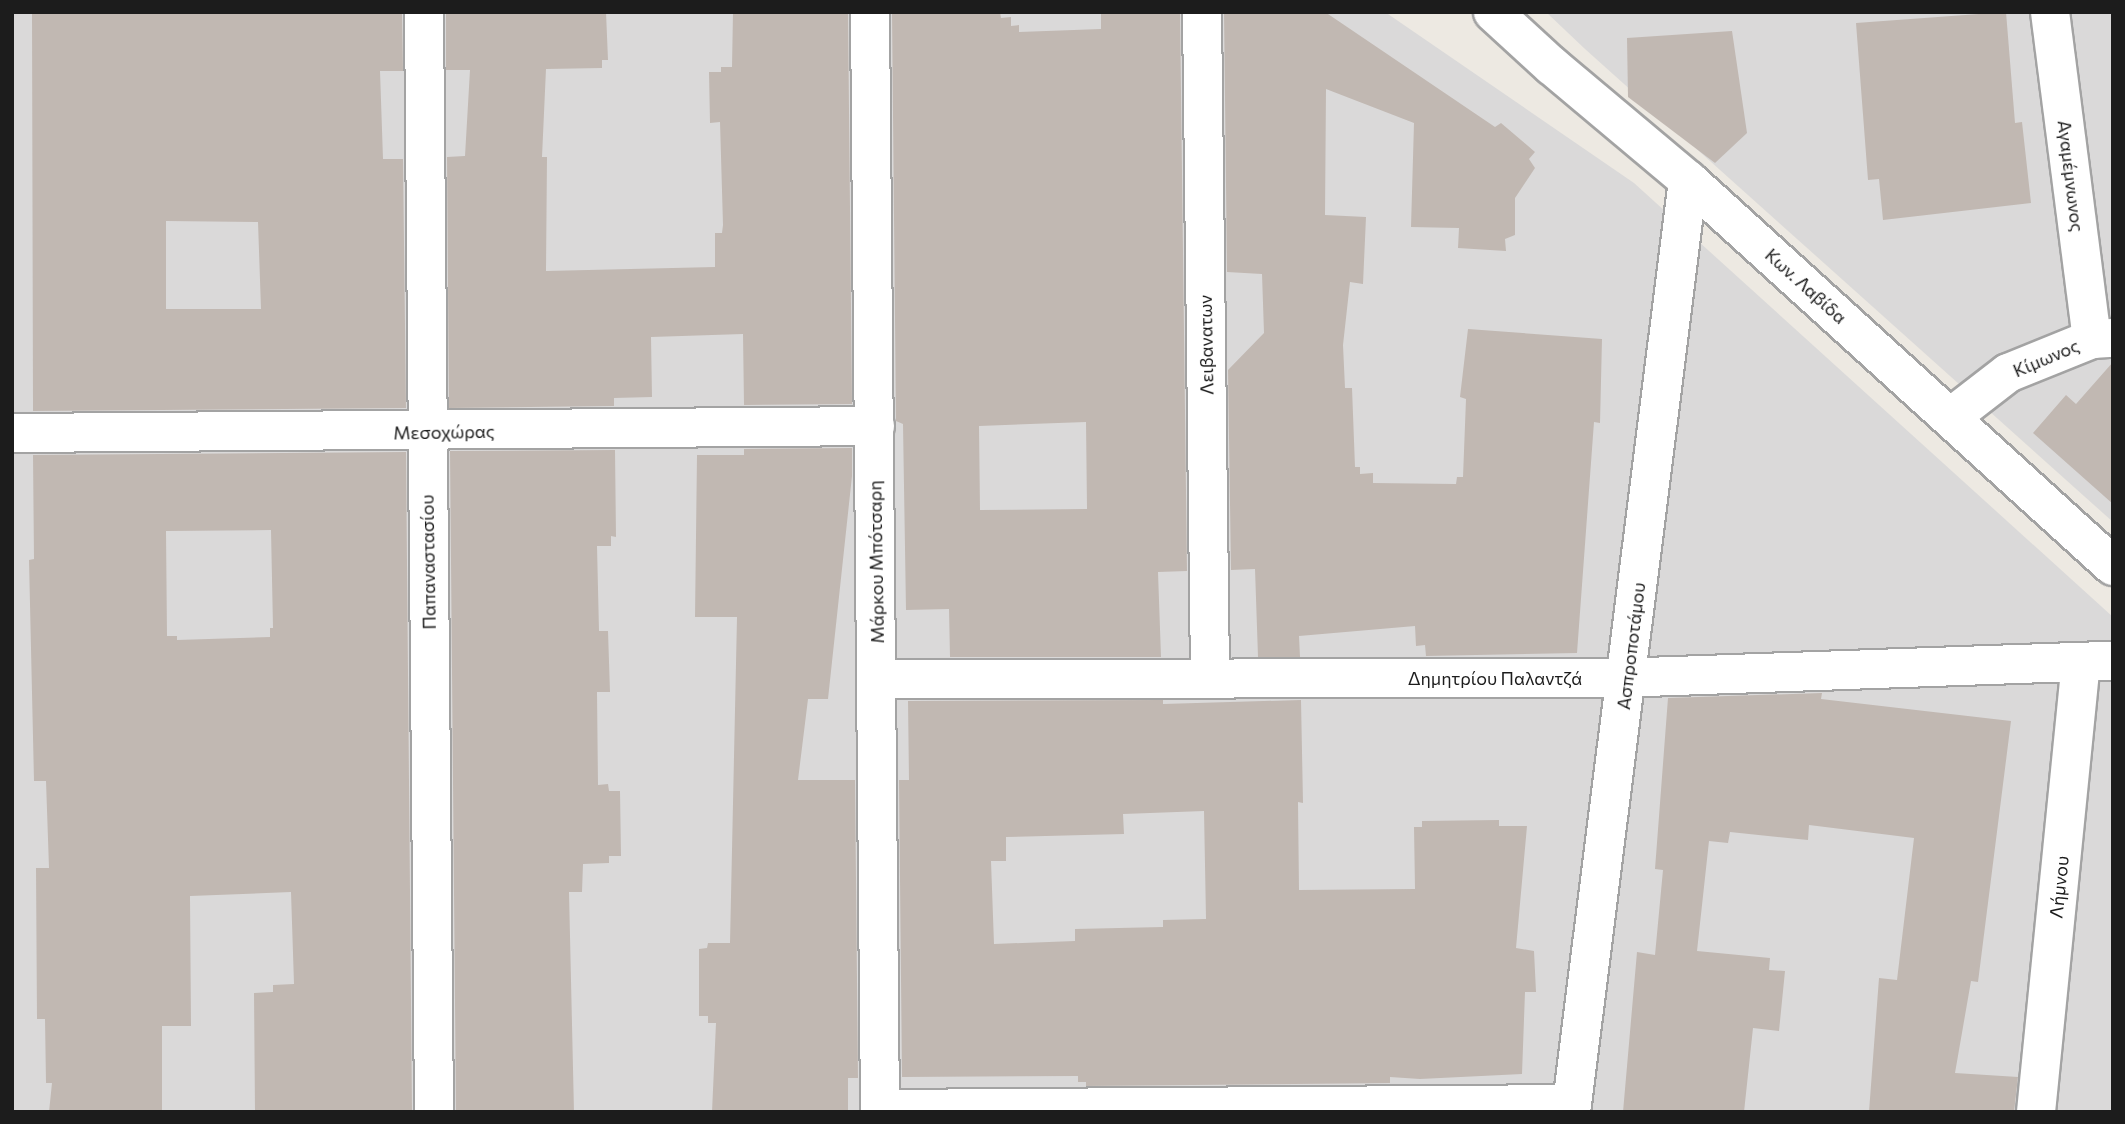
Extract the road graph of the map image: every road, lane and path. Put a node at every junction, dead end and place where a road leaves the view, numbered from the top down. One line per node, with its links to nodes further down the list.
1 (425, 12): 10 (street, Παπαναστασίου)
2 (870, 12): 9 (street, Μάρκου Μπότσαρη)
3 (1202, 12): 14 (street, Λειβανατων)
4 (1493, 12): 6 (street, Κων. Λαβίδα)
5 (2050, 12): 7 (street, Αγαμέμνωνος)
6 (1688, 180): 8 (street, Κων. Λαβίδα); 15 (street, Ασπροποτάμου)
7 (2103, 338): 8 (street, Κίμωνος)
8 (1951, 417): 12 (street, Κων. Λαβίδα)
9 (875, 426): 10 (street, Μεσοχώρας); 16 (street, Μάρκου Μπότσαρη)
10 (427, 432): 11 (street, Μεσοχώρας); 19 (street, Παπαναστασίου)
11 (12, 433)
12 (2113, 566)
13 (2097, 662): 15 (street, Δημητρίου Παλαντζά); 20 (street, Λήμνου)
14 (1210, 678): 15 (street, Δημητρίου Παλαντζά); 16 (street, Δημητρίου Παλαντζά)
15 (1627, 678): 17 (street, Ασπροποτάμου)
16 (878, 679): 18 (street, Μάρκου Μπότσαρη)
17 (1571, 1108): 18 (street)
18 (880, 1111)
19 (434, 1112)
20 (2036, 1112)

